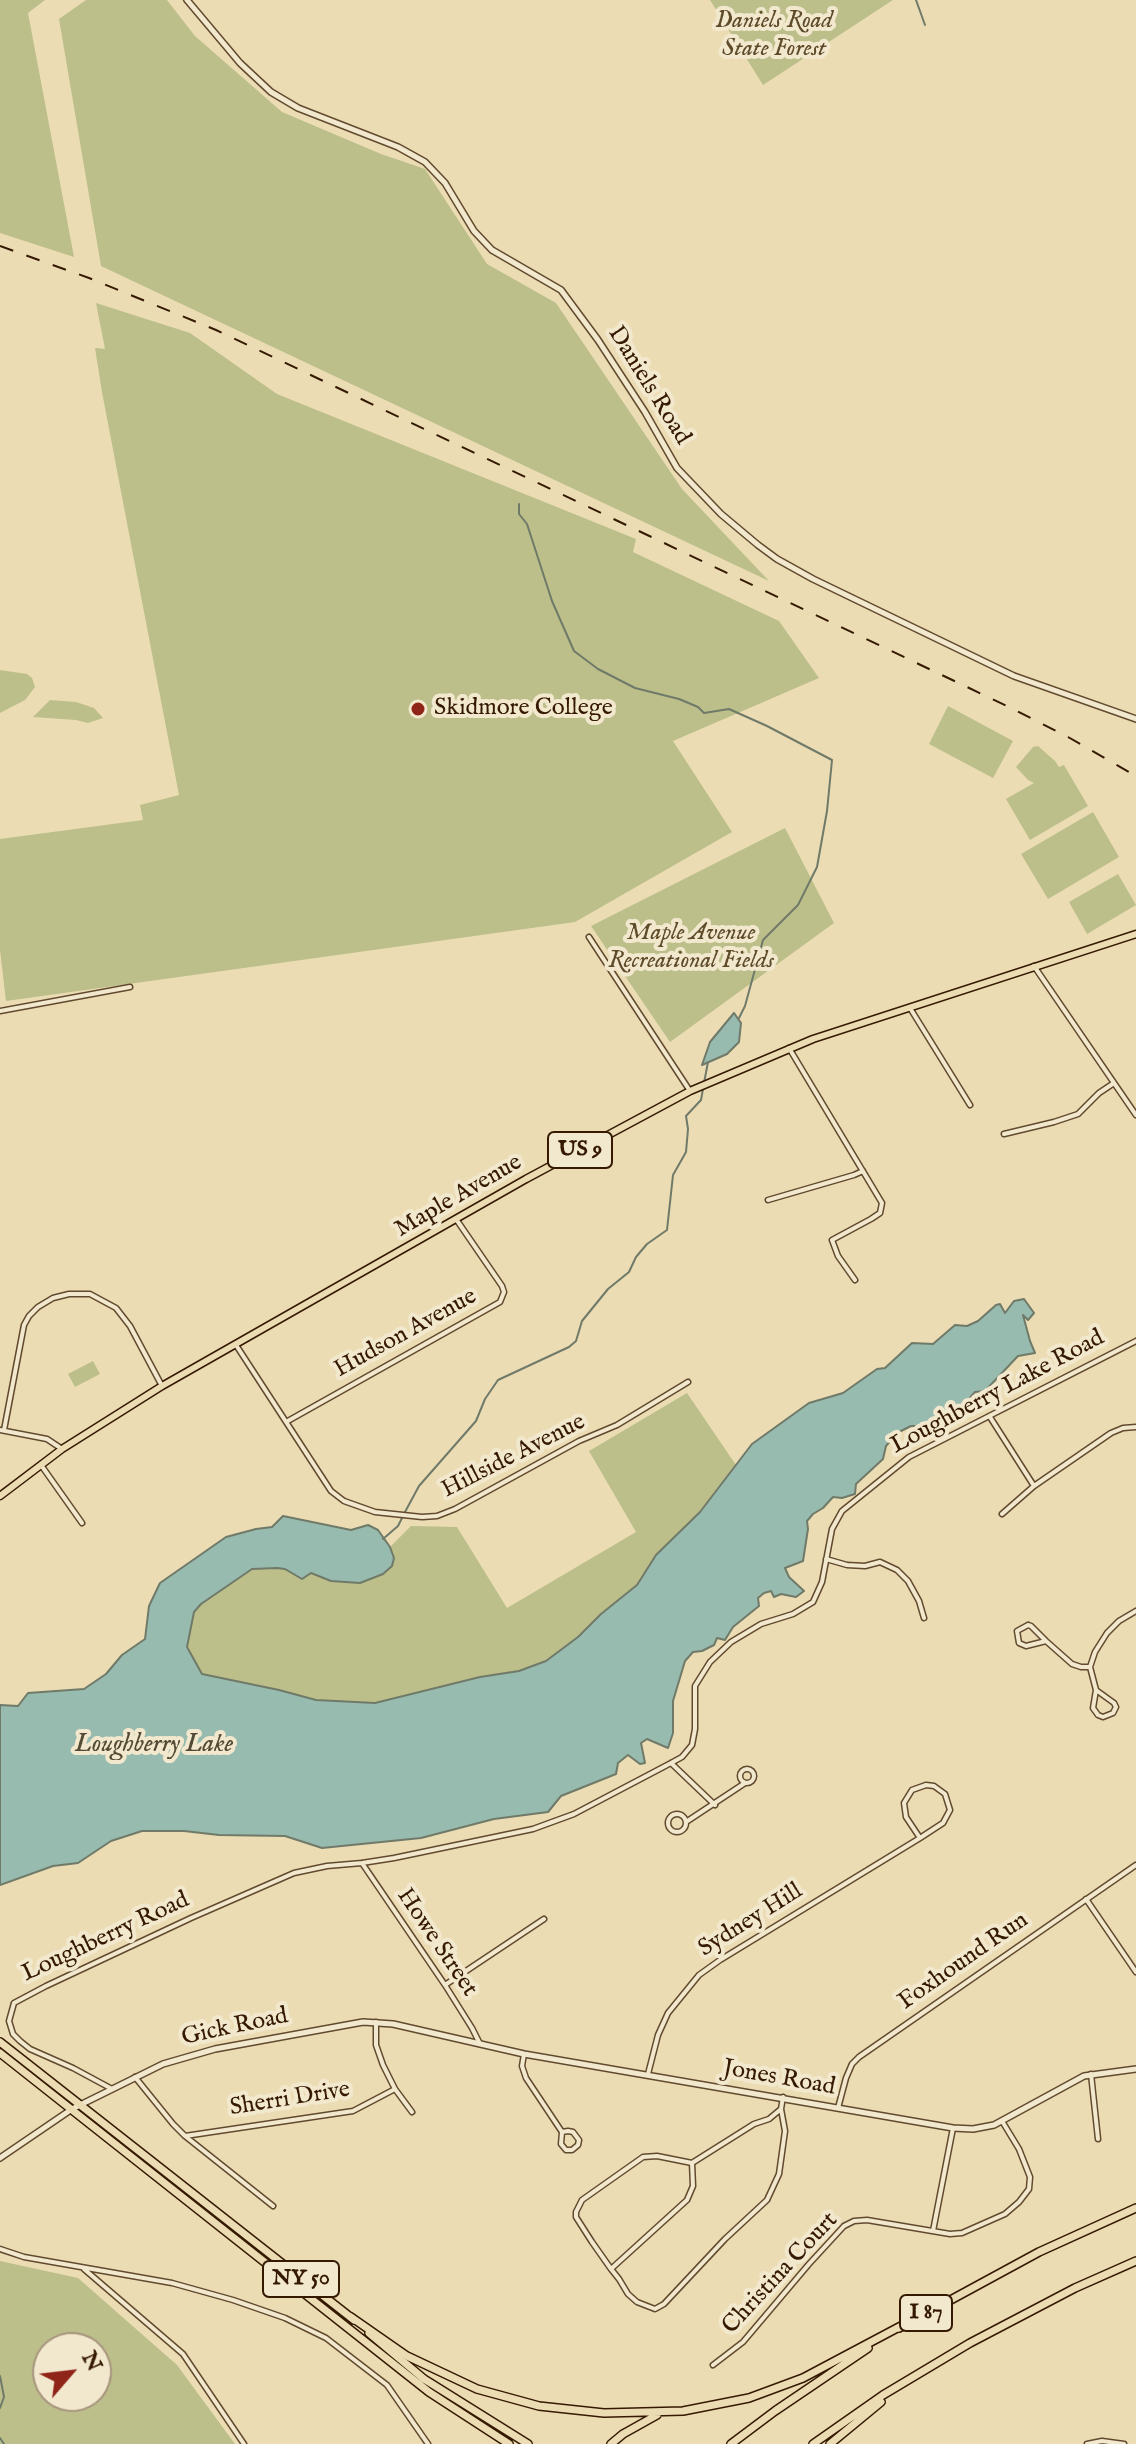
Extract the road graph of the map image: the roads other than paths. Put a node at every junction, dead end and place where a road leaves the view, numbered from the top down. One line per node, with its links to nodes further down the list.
1 (187, 0): 2 (street, Daniels Road)
2 (1136, 719)
3 (1136, 934): 5 (main road, Maple Avenue / US 9)
4 (589, 937): 11 (street)
5 (1034, 966): 7 (main road, Maple Avenue / US 9); 10 (street)
6 (130, 987): 8 (street)
7 (910, 1008): 9 (main road, Maple Avenue / US 9); 12 (street)
8 (0, 1011)
9 (789, 1048): 11 (main road, Maple Avenue / US 9); 15 (street)
10 (1114, 1083): 13 (street); 14 (street)
11 (690, 1091): 17 (main road, Maple Avenue / US 9)
12 (970, 1105)
13 (1136, 1115)
14 (1004, 1134)
15 (863, 1171): 16 (street); 18 (street)
16 (768, 1200)
17 (456, 1219): 20 (main road, Maple Avenue / US 9); 24 (street, Hudson Avenue)
18 (855, 1280)
19 (1136, 1341): 23 (street, Loughberry Lake Road)
20 (236, 1345): 22 (main road, Maple Avenue / US 9); 24 (street, Hillside Avenue)
21 (688, 1382): 24 (street, Hillside Avenue)
22 (162, 1386): 26 (street); 27 (main road, Maple Avenue / US 9)
23 (990, 1417): 29 (street); 33 (street, Loughberry Lake Road)
24 (286, 1422)
25 (1136, 1427): 29 (street)
26 (2, 1430): 27 (street)
27 (62, 1449): 28 (main road, US 9)
28 (41, 1465): 30 (main road, US 9); 32 (street)
29 (1034, 1486): 31 (street)
30 (0, 1496)
31 (1002, 1514)
32 (82, 1523)
33 (826, 1559): 35 (street); 39 (street, Loughberry Lake Road)
34 (1136, 1611): 37 (street)
35 (924, 1618)
36 (1046, 1641): 36 (street); 37 (street)
37 (1090, 1667): 38 (street)
38 (1096, 1690): 38 (street)
39 (671, 1763): 41 (street); 44 (street, Loughberry Lake Road)
40 (745, 1783): 41 (street)
41 (715, 1805): 42 (street)
42 (686, 1822): 42 (street)
43 (920, 1838): 43 (street, Sydney Hill); 58 (street, Sydney Hill)
44 (362, 1863): 46 (street, Loughberry Lake Road); 50 (street, Howe Street)
45 (1136, 1865): 47 (street, Foxhound Run)
46 (304, 1870): 61 (street, Loughberry Road)
47 (1086, 1899): 49 (street); 65 (street, Foxhound Run)
48 (544, 1919): 50 (street)
49 (1136, 1972)
50 (445, 1985): 54 (street, Howe Street)
51 (376, 2022): 52 (street, Gick Road); 60 (street, Gick Road); 62 (street)
52 (406, 2027): 54 (street, Jones Road)
53 (0, 2042): 64 (highway, NY 50)
54 (480, 2044): 56 (street, Jones Road)
55 (0, 2053): 66 (highway, NY 50)
56 (524, 2054): 58 (street, Jones Road); 71 (street)
57 (1136, 2069): 59 (street, Jones Road)
58 (648, 2074): 63 (street, Jones Road)
59 (1091, 2074): 69 (street, Jones Road); 73 (street)
60 (135, 2077): 61 (street, Gick Road); 72 (street)
61 (112, 2089): 64 (street, Gick Road)
62 (395, 2089): 68 (street); 72 (street, Sherri Drive)
63 (783, 2097): 65 (street, Jones Road); 67 (street)
64 (81, 2106): 66 (street, Gick Road); 83 (highway, NY 50)
65 (838, 2108): 70 (street, Jones Road)
66 (72, 2109): 74 (street, Gick Road); 90 (highway, NY 50)
67 (781, 2109): 75 (street); 82 (street)
68 (412, 2112)
69 (1002, 2121): 70 (street, Jones Road); 78 (street, Christina Court)
70 (953, 2128): 78 (street)
71 (562, 2132): 71 (street)
72 (185, 2136): 76 (street)
73 (1098, 2139)
74 (0, 2158)
75 (692, 2163): 82 (street); 82 (street)
76 (273, 2206)
77 (1136, 2208): 84 (highway, I 87)
78 (933, 2231): 85 (street, Christina Court)
79 (0, 2249): 81 (street)
80 (1136, 2261): 86 (highway, I 87)
81 (83, 2267): 88 (street); 89 (street)
82 (611, 2269)
83 (351, 2317): 87 (highway); 91 (highway, NY 50)
84 (901, 2326): 87 (highway); 93 (highway, I 87)
85 (713, 2365)
86 (913, 2377): 94 (highway, I 87); 95 (highway)
87 (663, 2412): 92 (highway)
88 (244, 2444)
89 (428, 2444)
90 (509, 2444)
91 (528, 2444)
92 (611, 2444)
93 (731, 2444)
94 (813, 2444)
95 (830, 2444)
96 (1087, 2444): 97 (street)
97 (1124, 2444)

